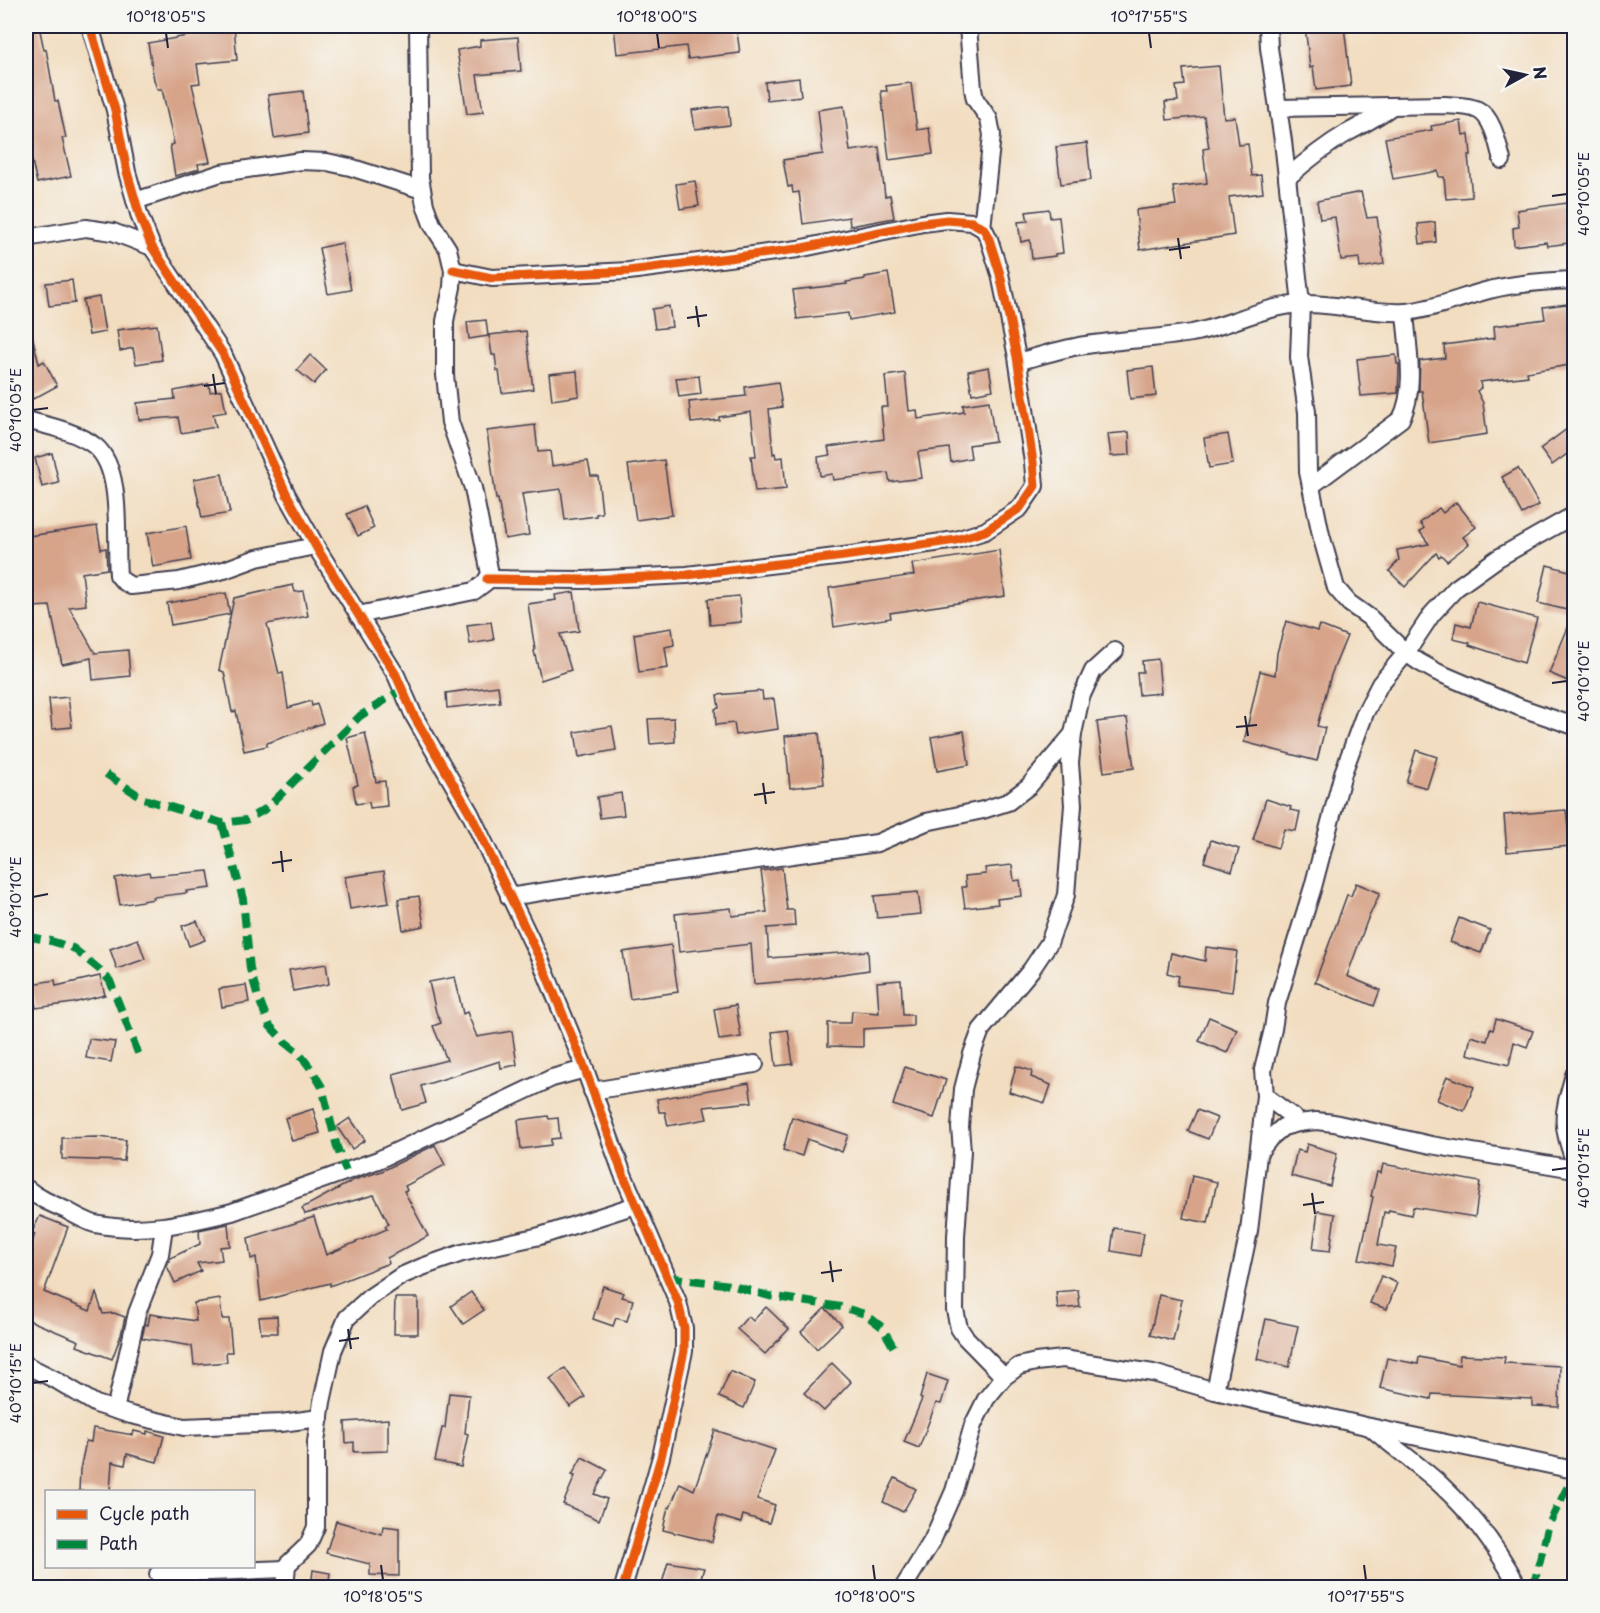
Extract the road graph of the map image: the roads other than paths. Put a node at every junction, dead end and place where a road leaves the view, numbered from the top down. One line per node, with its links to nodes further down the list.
1 (90, 26): 10 (street)
2 (418, 26): 9 (street)
3 (968, 26): 11 (street)
4 (1268, 26): 6 (street)
5 (1392, 107): 6 (street); 7 (street); 8 (street)
6 (1278, 108): 8 (street)
7 (1502, 160)
8 (1287, 178): 16 (street)
9 (422, 190): 10 (street); 14 (street)
10 (135, 201): 13 (street)
11 (982, 228): 14 (street); 18 (street)
12 (26, 238): 13 (street)
13 (152, 247): 22 (street)
14 (453, 270): 23 (street)
15 (1575, 280): 17 (street)
16 (1301, 304): 17 (street); 18 (street); 20 (street)
17 (1406, 312): 20 (street)
18 (1018, 363): 23 (street)
19 (26, 420): 22 (street)
20 (1311, 486): 26 (street)
21 (1575, 515): 26 (street)
22 (315, 546): 24 (street)
23 (487, 579): 24 (street)
24 (358, 615): 29 (street)
25 (1115, 651): 28 (street)
26 (1406, 653): 27 (street); 34 (street)
27 (1575, 726)
28 (1073, 734): 29 (street); 43 (street)
29 (509, 897): 31 (street)
30 (755, 1064): 33 (street)
31 (585, 1070): 33 (street); 41 (street)
32 (1575, 1076): 37 (street)
33 (592, 1090): 40 (street)
34 (1265, 1096): 35 (street); 36 (street)
35 (1298, 1123): 36 (street); 38 (street)
36 (1258, 1153): 44 (street)
37 (1575, 1160)
38 (1575, 1169)
39 (26, 1188): 41 (street)
40 (636, 1205): 46 (street); 52 (street)
41 (164, 1227): 45 (street)
42 (26, 1365): 45 (street)
43 (1004, 1377): 44 (street); 53 (street)
44 (1215, 1391): 47 (street)
45 (115, 1410): 46 (street)
46 (320, 1418): 49 (street)
47 (1370, 1427): 48 (street); 54 (street)
48 (1575, 1470)
49 (286, 1569): 50 (street); 51 (street)
50 (158, 1574)
51 (285, 1587)
52 (623, 1587)
53 (903, 1587)
54 (1519, 1587)

